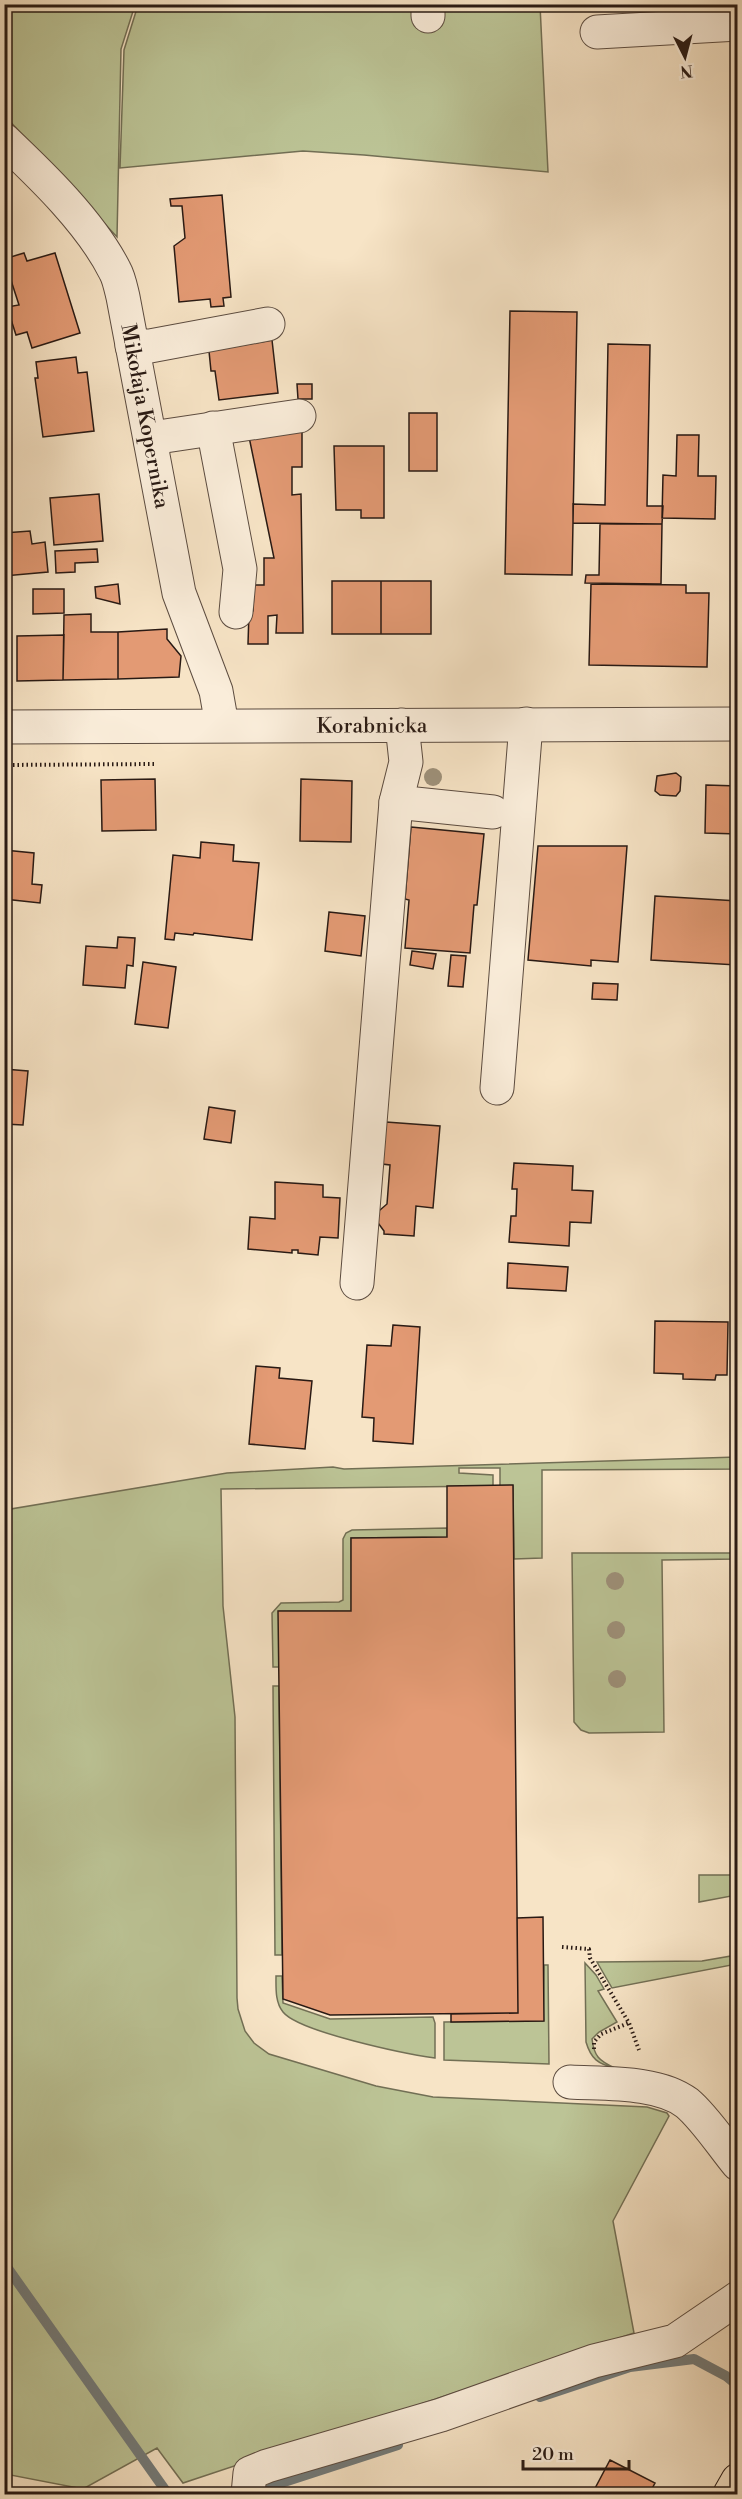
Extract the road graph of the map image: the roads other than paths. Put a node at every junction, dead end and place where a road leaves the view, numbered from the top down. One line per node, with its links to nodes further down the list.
1 (738, 24): 2 (street)
2 (597, 32)
3 (4, 140): 5 (street, Mikołaja Kopernika)
4 (268, 324): 5 (street)
5 (132, 346): 8 (street, Mikołaja Kopernika)
6 (299, 416): 7 (street)
7 (213, 428): 8 (street); 9 (street)
8 (151, 443): 12 (street, Mikołaja Kopernika)
9 (236, 612)
10 (526, 724): 11 (street, Korabnicka); 13 (street, Korabnicka); 17 (street)
11 (738, 724)
12 (222, 725): 13 (street, Korabnicka); 14 (street, Korabnicka)
13 (402, 725): 15 (street)
14 (4, 727)
15 (396, 802): 16 (street); 18 (street)
16 (493, 812)
17 (497, 1088)
18 (357, 1283)
19 (570, 2082): 20 (street)
20 (738, 2164)
21 (738, 2298): 23 (street)
22 (738, 2480): 24 (main road)
23 (248, 2494)
24 (729, 2494)

